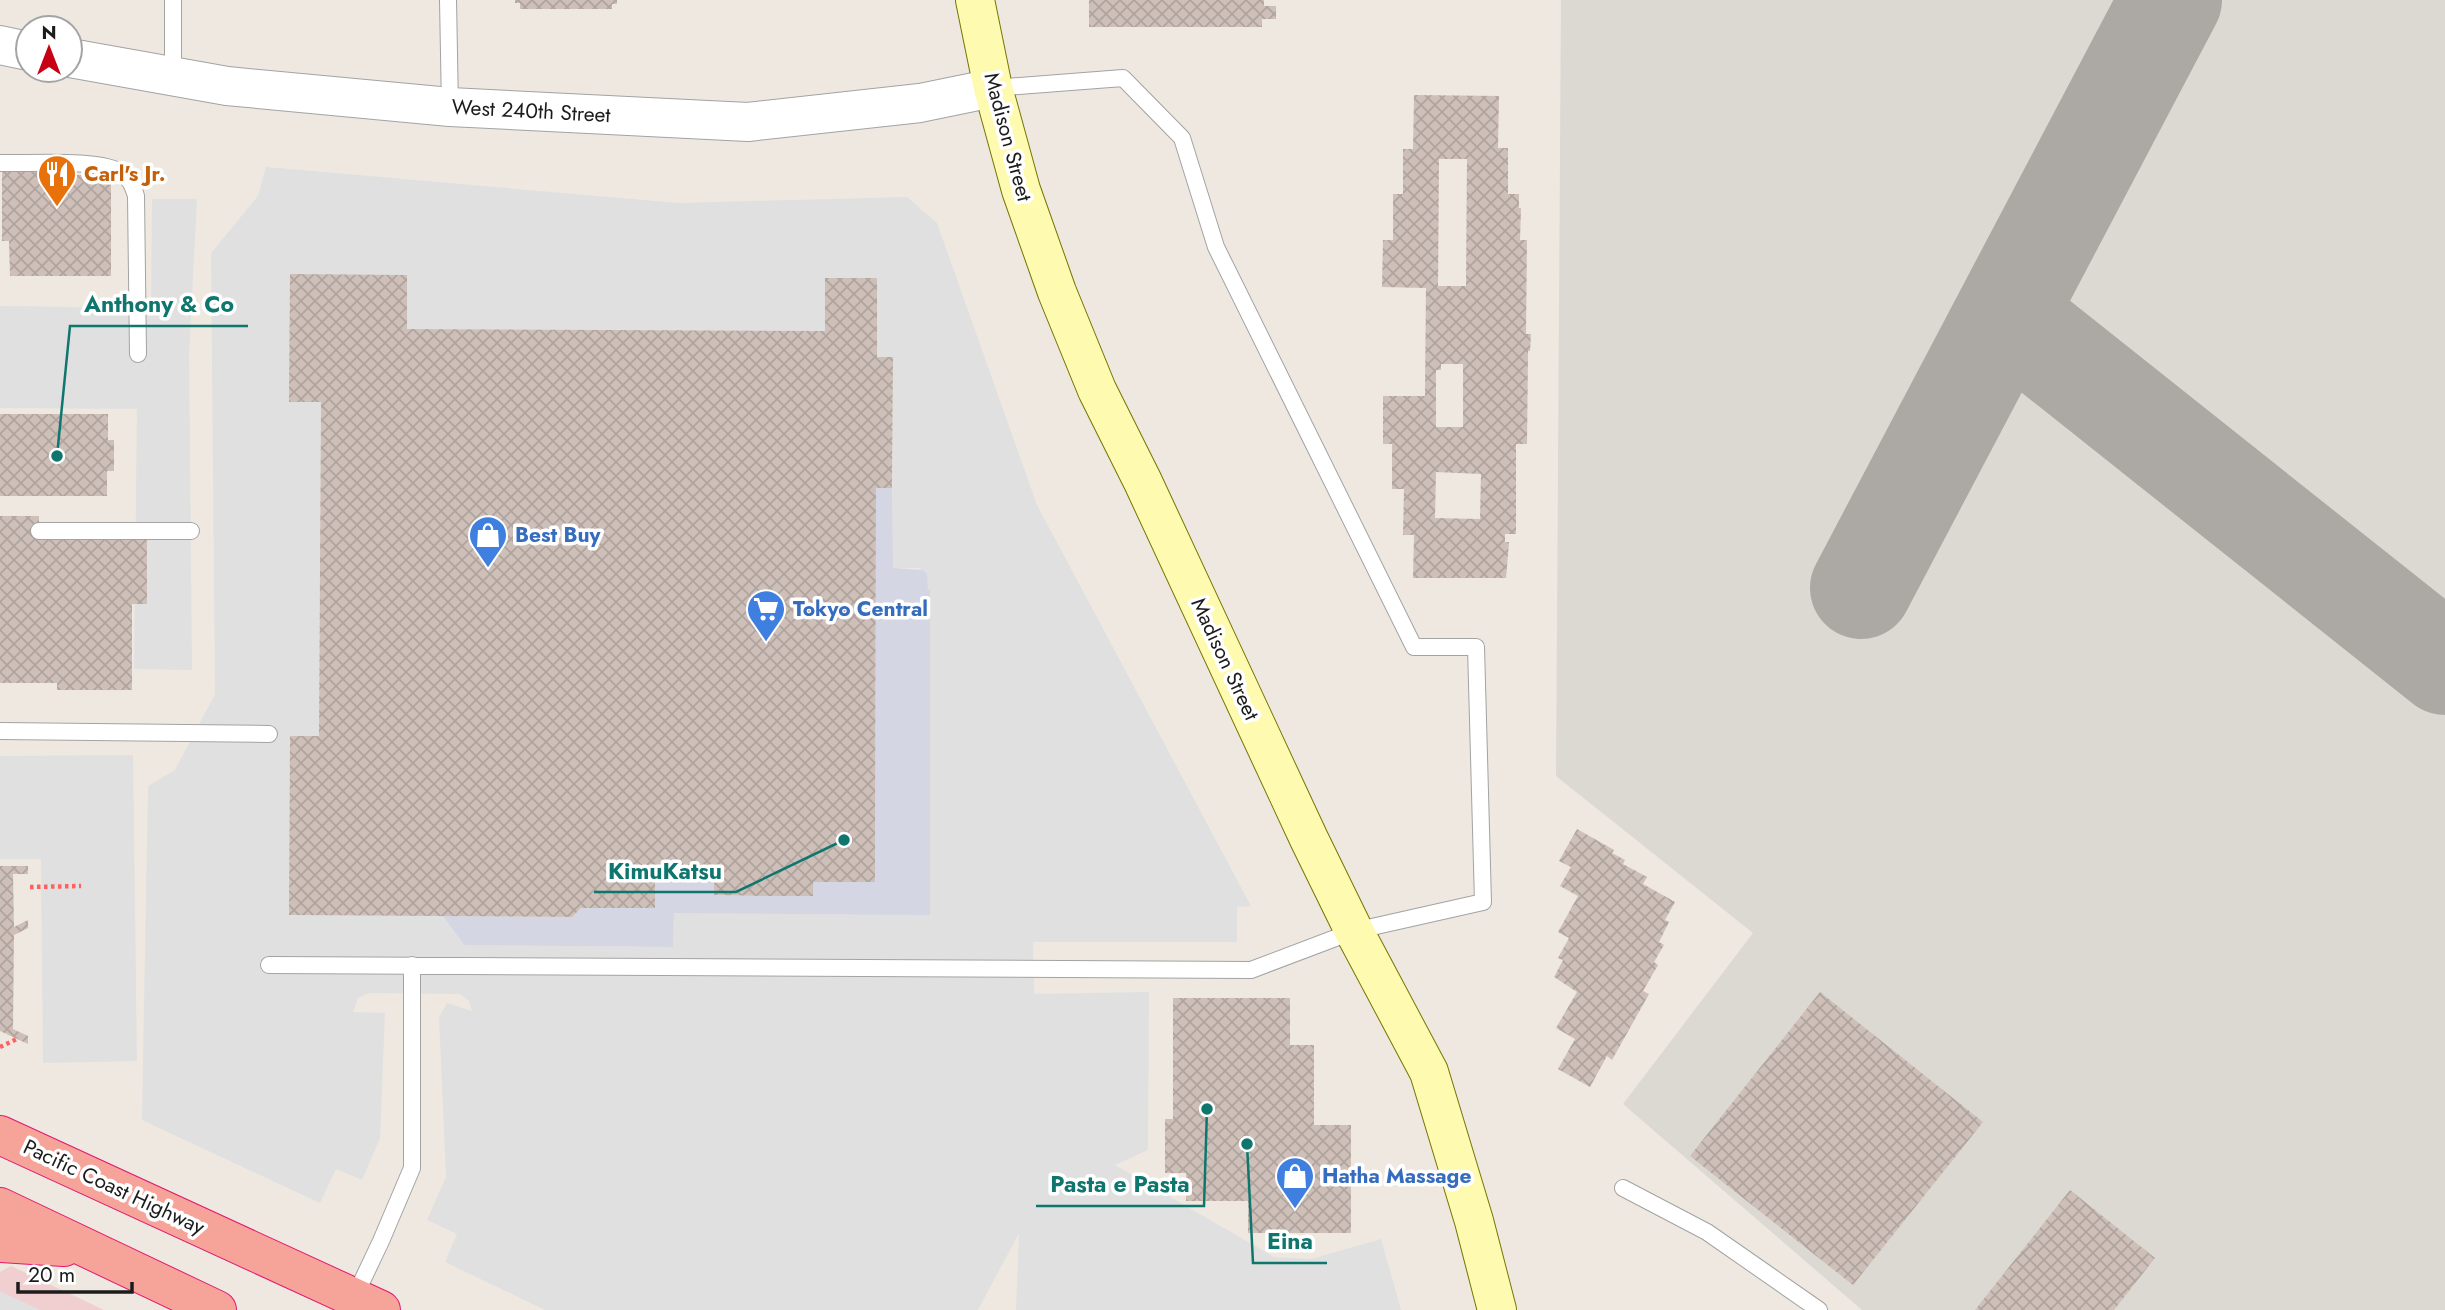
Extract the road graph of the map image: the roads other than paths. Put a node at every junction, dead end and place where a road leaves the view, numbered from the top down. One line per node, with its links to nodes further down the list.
1 (173, 0): 5 (lane)
2 (448, 0): 7 (lane)
3 (975, 0): 6 (main road, Madison Street)
4 (84, 60): 5 (street, West 240th Street)
5 (173, 76): 7 (street, West 240th Street)
6 (993, 88): 7 (street, West 240th Street); 14 (main road, Madison Street); 14 (lane)
7 (450, 107)
8 (0, 163): 9 (lane)
9 (138, 354)
10 (39, 531): 11 (lane)
11 (191, 531)
12 (0, 731): 13 (lane)
13 (269, 734)
14 (1354, 932): 16 (lane); 24 (main road, Madison Street)
15 (269, 965): 16 (lane)
16 (412, 965): 22 (lane)
17 (0, 1135): 22 (highway, Pacific Coast Highway)
18 (1623, 1188): 25 (lane)
19 (0, 1207): 21 (highway)
20 (0, 1243): 21 (highway)
21 (91, 1250): 23 (highway)
22 (367, 1304)
23 (218, 1310)
24 (1497, 1310)
25 (1819, 1310)

